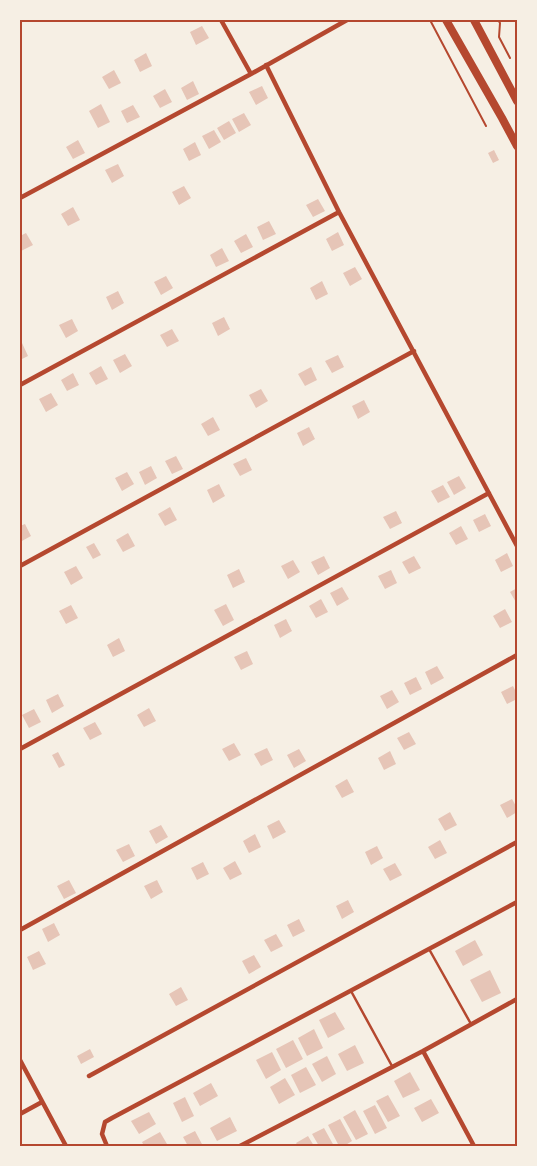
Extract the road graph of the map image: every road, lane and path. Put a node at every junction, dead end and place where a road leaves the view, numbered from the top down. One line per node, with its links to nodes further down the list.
1 (221, 20): 9 (street)
2 (347, 20): 8 (street)
3 (430, 20): 11 (path)
4 (446, 20): 12 (main road)
5 (474, 20): 10 (main road)
6 (498, 20): 7 (path)
7 (510, 58)
8 (266, 65): 9 (street); 14 (street)
9 (251, 74): 13 (street)
10 (517, 100)
11 (486, 126)
12 (517, 146)
13 (20, 198)
14 (339, 212): 15 (street); 16 (street)
15 (414, 351): 17 (street); 19 (street)
16 (20, 385)
17 (489, 493): 18 (street); 21 (street)
18 (517, 546)
19 (20, 566)
20 (517, 655): 24 (street)
21 (20, 749)
22 (517, 842): 32 (street)
23 (517, 902): 25 (street)
24 (20, 930)
25 (429, 949): 26 (street); 28 (lane)
26 (351, 991): 31 (lane); 36 (street)
27 (517, 999): 28 (street)
28 (471, 1024): 29 (street)
29 (423, 1051): 31 (street); 38 (street)
30 (20, 1060): 33 (street)
31 (392, 1067): 37 (street)
32 (88, 1076)
33 (42, 1102): 34 (street); 35 (street)
34 (20, 1114)
35 (66, 1146)
36 (108, 1146)
37 (240, 1146)
38 (474, 1146)

